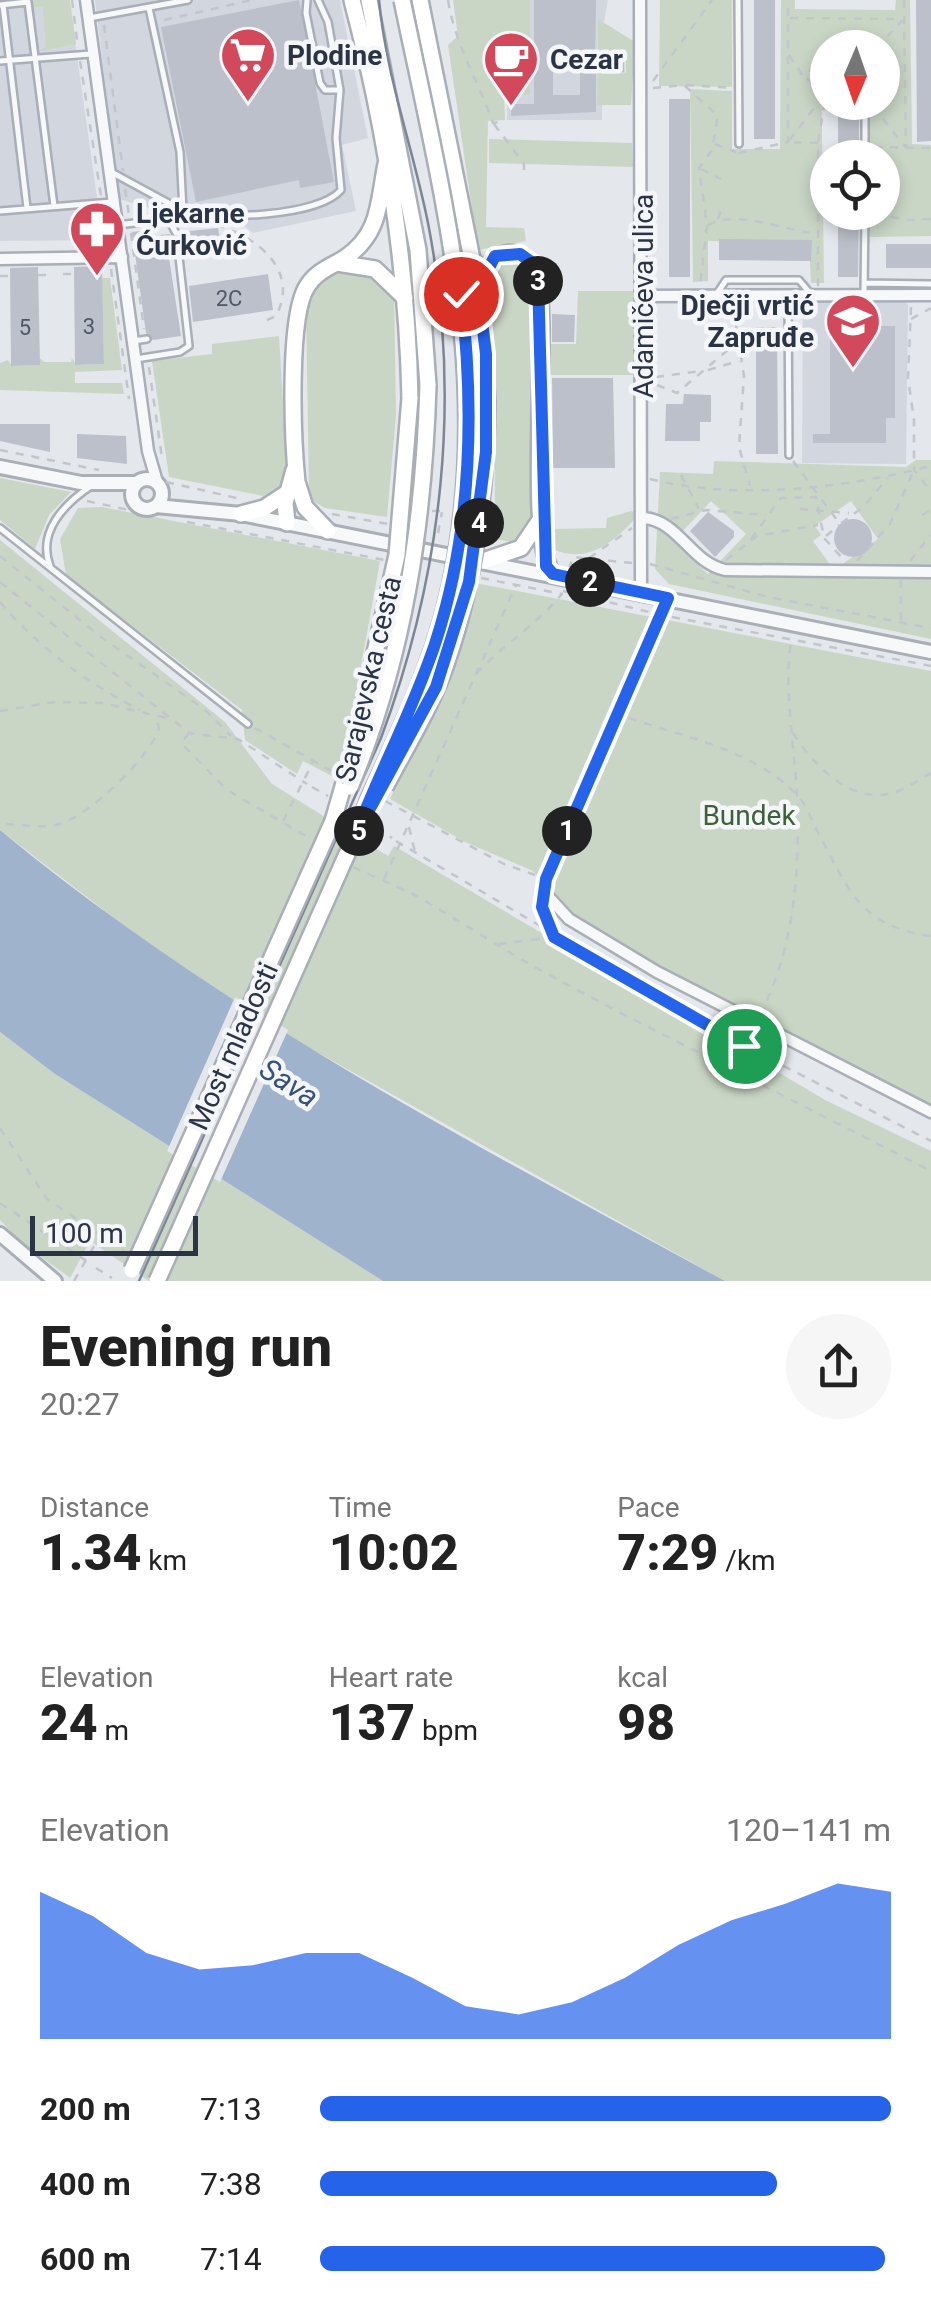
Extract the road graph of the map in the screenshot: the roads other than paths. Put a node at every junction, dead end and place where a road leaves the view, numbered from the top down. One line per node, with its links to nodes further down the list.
1 (86, 0): 13 (street)
2 (188, 0): 12 (lane)
3 (307, 0): 17 (lane)
4 (318, 0): 17 (lane)
5 (352, 0): 19 (main road, Sarajevska cesta)
6 (370, 0): 67 (main road, Sarajevska cesta, bridge)
7 (402, 0): 68 (main road, Sarajevska cesta, bridge)
8 (420, 0): 34 (main road, Sarajevska cesta)
9 (640, 0): 36 (street, Adamičeva ulica)
10 (738, 0): 18 (lane)
11 (2, 5): 15 (lane); 16 (lane)
12 (149, 8): 13 (lane); 24 (lane)
13 (89, 18): 14 (street)
14 (94, 54): 15 (lane); 20 (street)
15 (34, 58): 16 (lane); 22 (lane)
16 (4, 61): 23 (lane)
17 (340, 90): 24 (lane)
18 (739, 144)
19 (386, 164): 32 (main road); 41 (main road, Sarajevska cesta)
20 (110, 172): 21 (street); 24 (lane)
21 (114, 202): 22 (lane); 26 (street)
22 (54, 206): 23 (lane)
23 (27, 208): 25 (lane)
24 (183, 210)
25 (0, 211)
26 (124, 224): 28 (lane); 29 (street)
27 (866, 230): 35 (lane)
28 (176, 233)
29 (116, 257): 31 (street); 42 (street)
30 (179, 257): 42 (lane)
31 (0, 258)
32 (337, 263): 41 (main road); 49 (main road)
33 (931, 284): 35 (lane)
34 (478, 289): 54 (main road); 68 (main road, Sarajevska cesta, bridge)
35 (864, 289): 39 (street); 40 (street)
36 (643, 296): 37 (street); 55 (street, Adamičeva ulica)
37 (716, 296): 38 (street); 39 (lane)
38 (788, 296): 39 (street); 44 (lane)
39 (815, 296)
40 (931, 296)
41 (406, 300): 67 (main road, Sarajevska cesta, bridge)
42 (142, 358): 43 (street)
43 (148, 451): 46 (street); 47 (street)
44 (789, 456)
45 (0, 467): 48 (street)
46 (138, 481): 47 (street); 48 (street); 52 (street)
47 (161, 483): 50 (street); 53 (street)
48 (86, 484): 52 (street); 60 (lane)
49 (293, 493): 51 (main road); 56 (main road); 58 (main road)
50 (156, 506): 52 (street); 53 (street)
51 (246, 507): 53 (street); 56 (street)
52 (133, 508)
53 (218, 510)
54 (542, 516): 59 (main road); 62 (main road)
55 (644, 518): 61 (street); 63 (street, Adamičeva ulica)
56 (287, 523): 58 (street)
57 (0, 528): 60 (lane)
58 (327, 536): 59 (street)
59 (483, 561): 62 (street)
60 (51, 568): 66 (lane)
61 (931, 572)
62 (558, 580): 63 (street)
63 (641, 592): 64 (street)
64 (668, 598): 65 (street); 71 (street)
65 (931, 652)
66 (248, 724)
67 (347, 783): 69 (main road, Sarajevska cesta)
68 (373, 799): 70 (main road, Sarajevska cesta)
69 (333, 821): 73 (main road, Most mladosti, bridge)
70 (355, 836): 75 (main road, Most mladosti, bridge)
71 (931, 1112)
72 (0, 1234): 74 (street)
73 (124, 1276)
74 (55, 1281)
75 (156, 1281)

